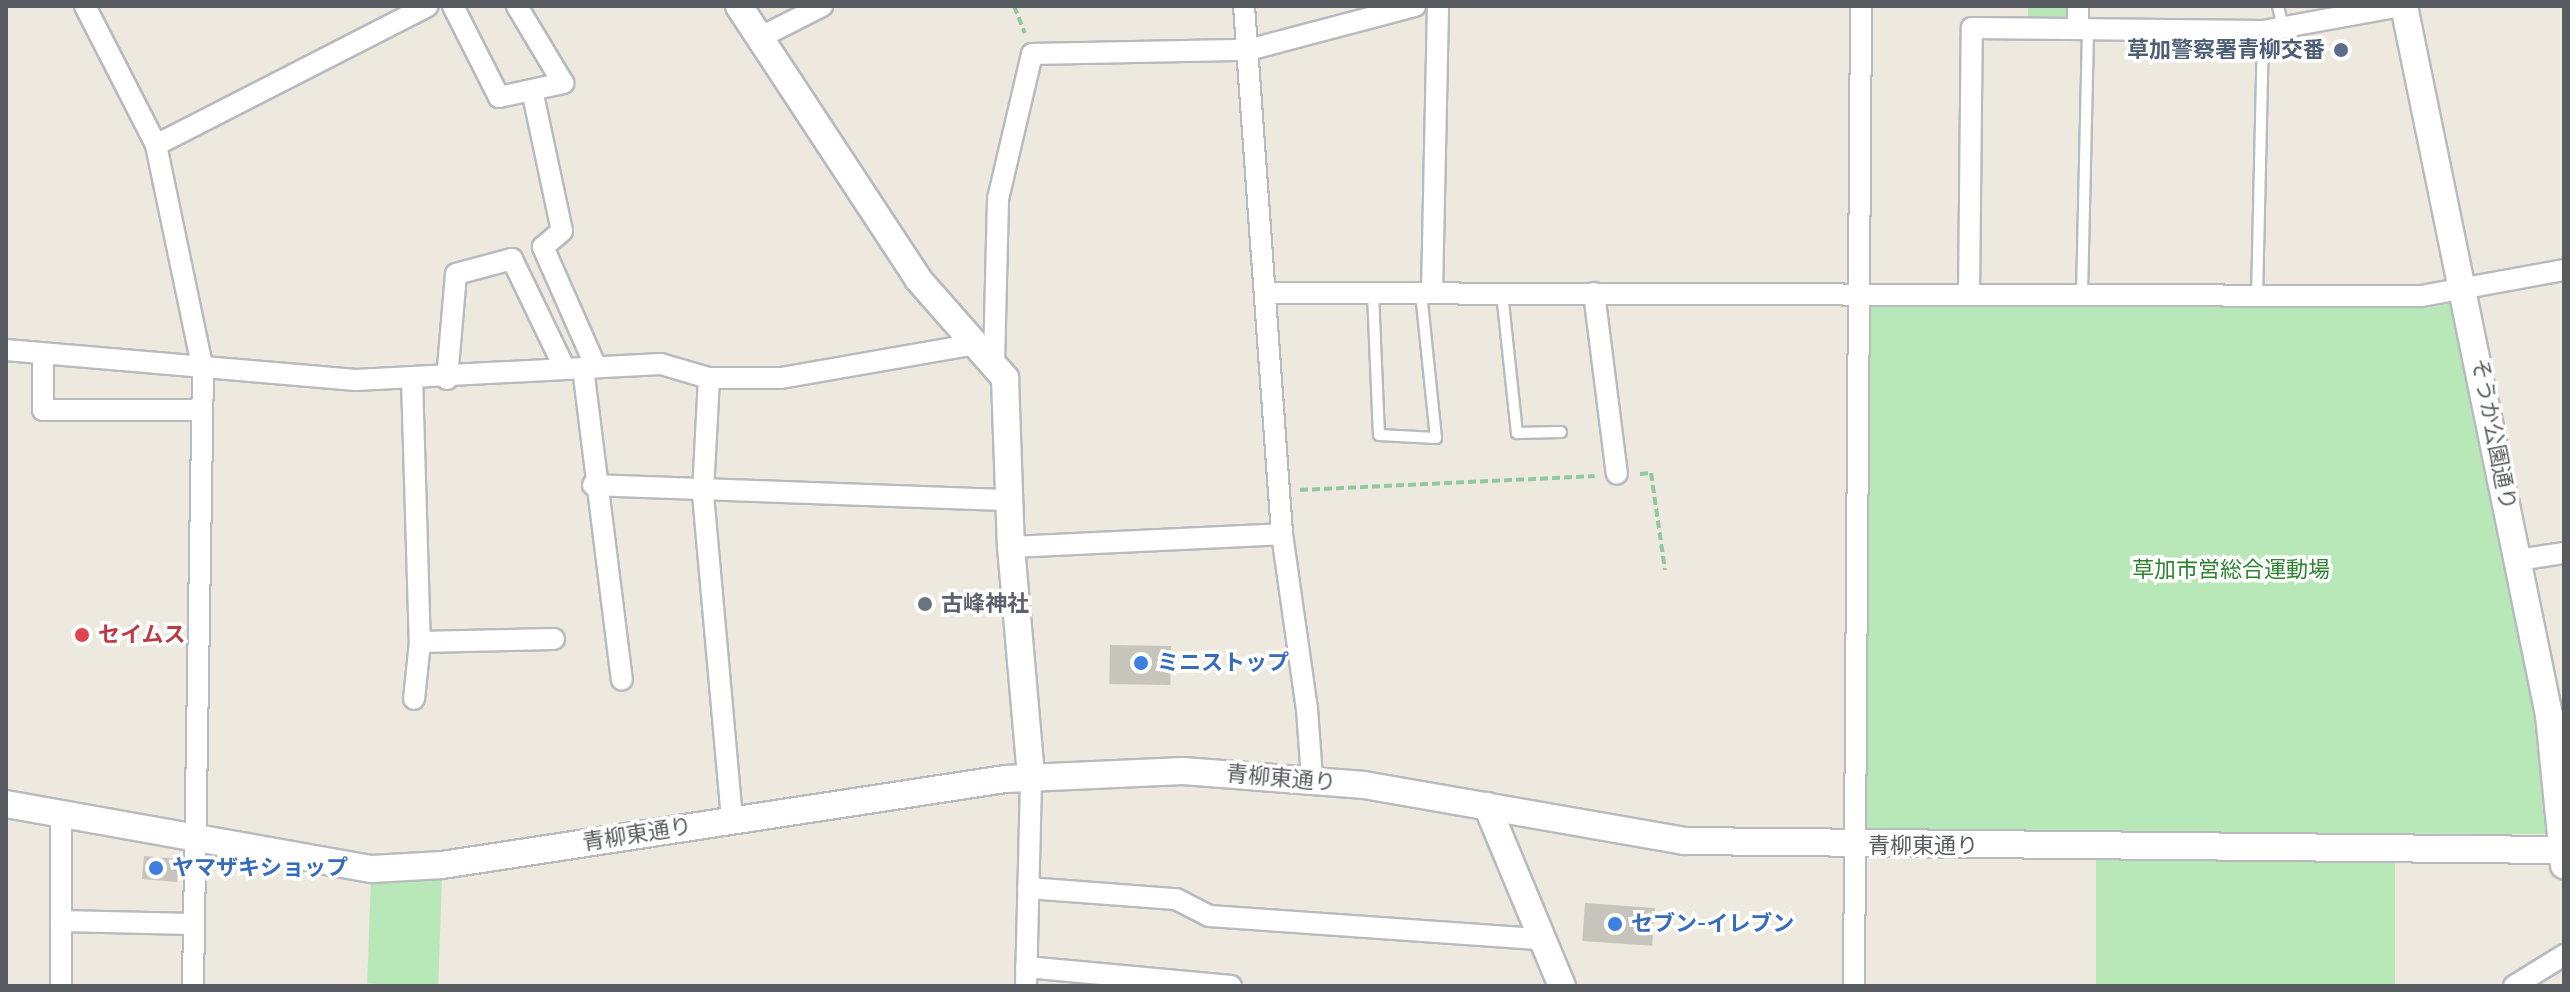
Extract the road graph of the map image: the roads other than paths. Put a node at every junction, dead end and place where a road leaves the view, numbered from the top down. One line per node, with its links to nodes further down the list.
1 (85, 6): 22 (street)
2 (428, 6): 15 (street)
3 (453, 6): 21 (street)
4 (517, 6): 21 (street)
5 (739, 6): 19 (street)
6 (822, 6): 19 (street)
7 (1244, 6): 20 (street)
8 (1415, 6): 20 (street)
9 (1438, 6): 27 (street)
10 (1861, 6): 30 (street)
11 (1973, 6): 16 (street)
12 (2078, 6): 17 (street)
13 (2278, 6): 18 (lane)
14 (2402, 6): 18 (street); 24 (street, そうか公園通り)
15 (402, 12): 22 (street)
16 (1972, 28): 17 (street); 31 (street)
17 (2083, 29): 18 (street); 32 (lane)
18 (2273, 29): 33 (lane)
19 (759, 38): 34 (street)
20 (1248, 50): 25 (street); 37 (street)
21 (532, 90): 38 (street)
22 (156, 145): 39 (street)
23 (2564, 270): 24 (street)
24 (2465, 288): 33 (street); 52 (street, そうか公園通り)
25 (1265, 293): 26 (street); 49 (street)
26 (1373, 293): 27 (street); 27 (lane)
27 (1427, 293): 28 (street)
28 (1502, 293): 29 (street); 44 (lane)
29 (1594, 293): 30 (street); 45 (street)
30 (1859, 293): 31 (street); 64 (street)
31 (1969, 294): 32 (street)
32 (2082, 295): 33 (street)
33 (2257, 297)
34 (975, 344): 37 (street); 40 (street)
35 (6, 350): 36 (street)
36 (43, 354): 39 (street); 43 (street)
37 (994, 363): 48 (street)
38 (581, 368): 40 (street); 42 (street); 42 (street); 46 (street)
39 (203, 369): 41 (street); 43 (street)
40 (709, 378): 47 (street)
41 (412, 379): 42 (street); 54 (street)
42 (447, 379)
43 (202, 410): 63 (street)
44 (1561, 432)
45 (1617, 474)
46 (595, 485): 47 (street); 55 (street)
47 (703, 488): 48 (street); 62 (street)
48 (1008, 500): 50 (street)
49 (1282, 534): 50 (street); 58 (street)
50 (1011, 547): 57 (street)
51 (2564, 553): 52 (street)
52 (2518, 560): 65 (street, そうか公園通り)
53 (554, 639): 54 (street)
54 (420, 642): 56 (street)
55 (622, 680)
56 (414, 699)
57 (1031, 777): 58 (street, 青柳東通り); 62 (street, 青柳東通り); 66 (street)
58 (1312, 779): 60 (street, 青柳東通り)
59 (6, 804): 61 (street, 青柳東通り)
60 (1487, 806): 64 (street, 青柳東通り); 69 (street)
61 (61, 815): 63 (street, 青柳東通り); 67 (street)
62 (732, 819): 63 (street, 青柳東通り)
63 (195, 838): 68 (street)
64 (1854, 845): 65 (street, 青柳東通り); 76 (street)
65 (2563, 858)
66 (1028, 888): 69 (street); 71 (street)
67 (61, 921): 68 (street); 72 (street)
68 (193, 924): 73 (street)
69 (1541, 939): 75 (street)
70 (2564, 955): 77 (street)
71 (1026, 977): 74 (street)
72 (61, 986)
73 (193, 986)
74 (1231, 986)
75 (1562, 986)
76 (1854, 986)
77 (2514, 986)

